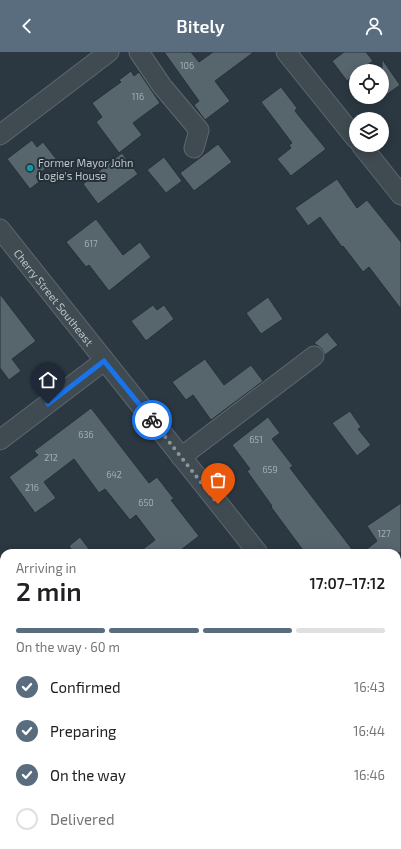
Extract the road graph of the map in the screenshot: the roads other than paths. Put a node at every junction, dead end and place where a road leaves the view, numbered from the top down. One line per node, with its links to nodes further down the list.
1 (109, 52): 5 (street)
2 (139, 52): 6 (street)
3 (286, 52): 4 (street)
4 (349, 130)
5 (0, 135)
6 (194, 148)
7 (367, 152): 8 (street)
8 (401, 195)
9 (0, 229): 11 (street, Cherry Street Southeast)
10 (314, 356): 13 (street)
11 (104, 361): 12 (street); 13 (street, Cherry Street Southeast)
12 (0, 440)
13 (181, 457): 14 (street, Cherry Street Southeast)
14 (253, 549)

